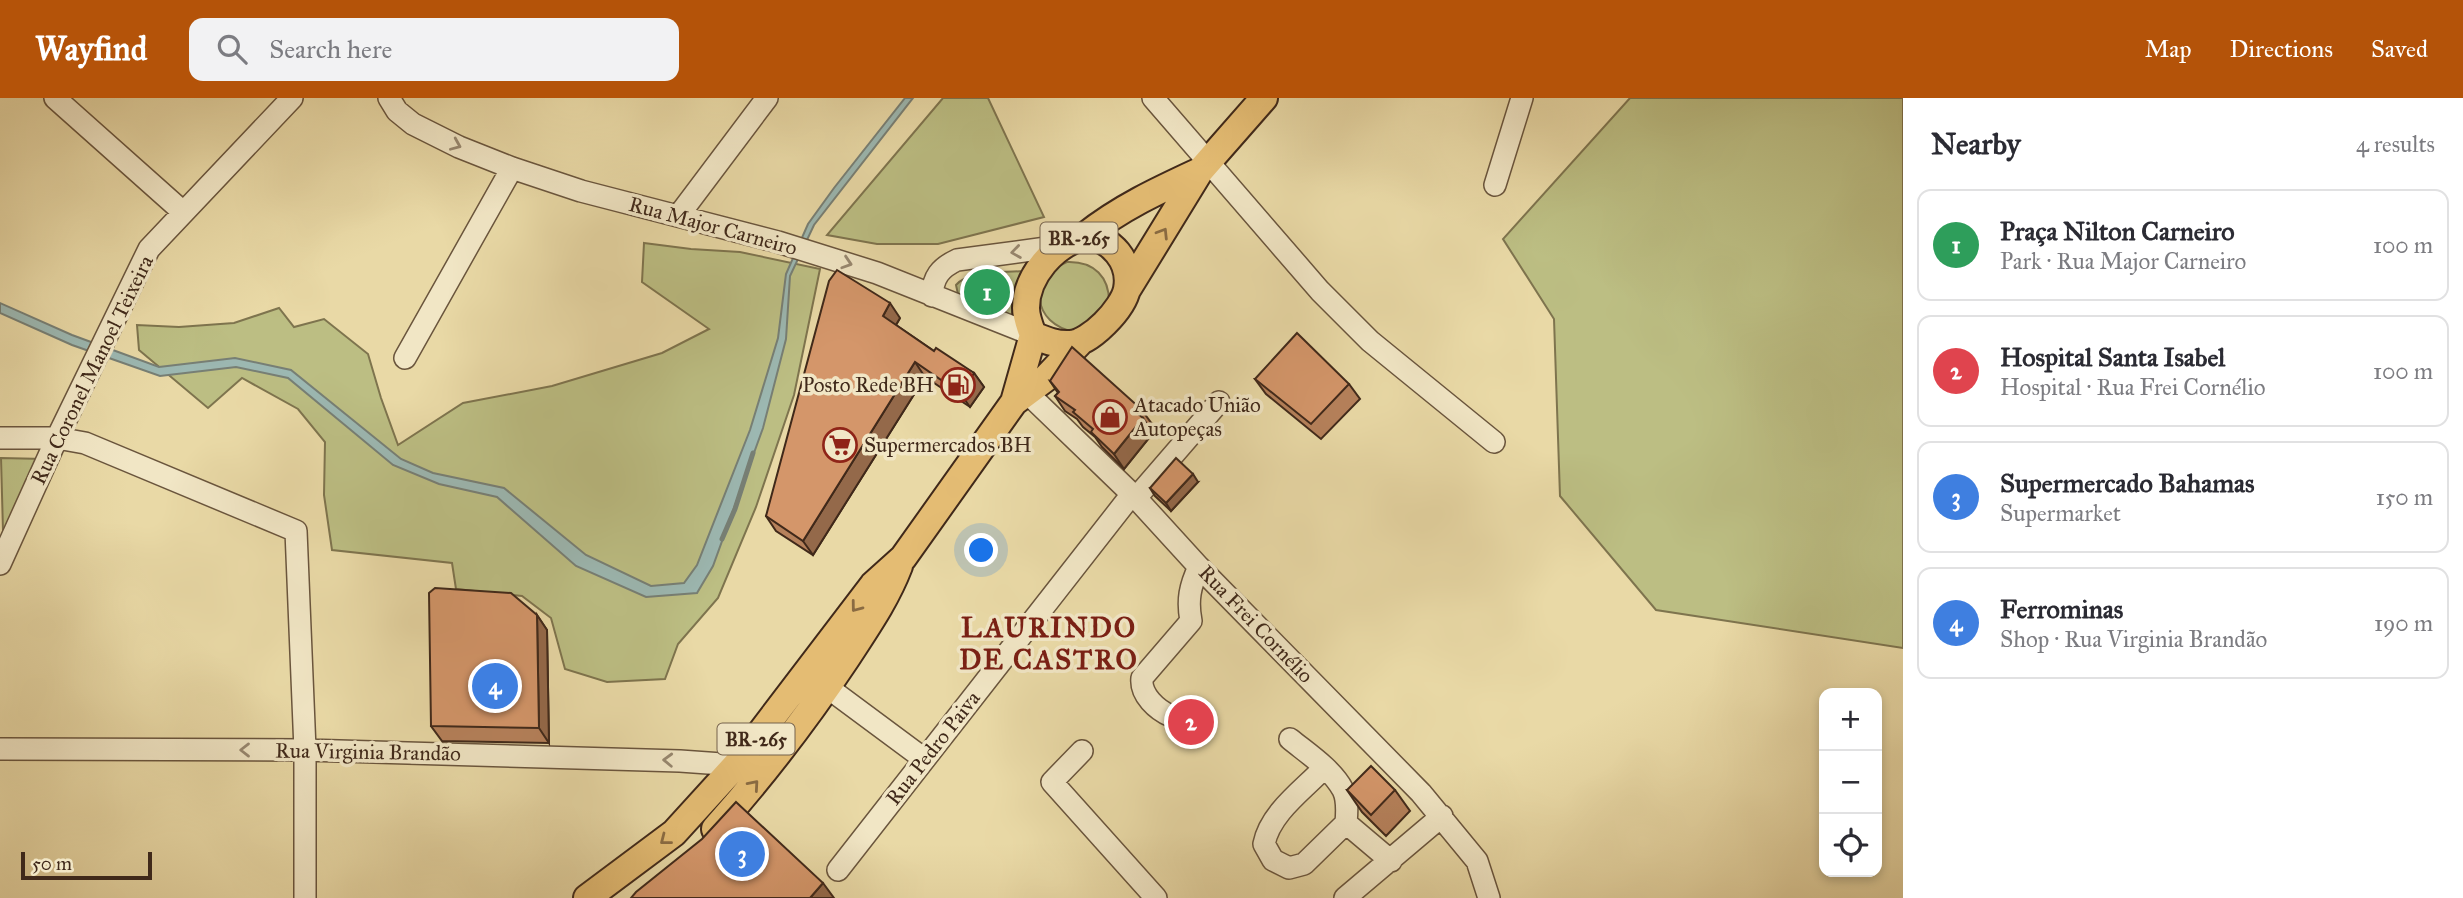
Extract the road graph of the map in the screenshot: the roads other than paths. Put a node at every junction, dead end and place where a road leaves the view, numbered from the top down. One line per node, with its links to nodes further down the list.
1 (55, 98): 11 (street)
2 (292, 98): 11 (street, Rua Coronel Manoel Teixeira)
3 (766, 98): 12 (street)
4 (1153, 98): 8 (street)
5 (1264, 98): 8 (main road, BR-265)
6 (1522, 98): 10 (street)
7 (393, 105): 9 (street, Rua Major Carneiro, one-way to 9)
8 (1204, 167): 13 (main road, BR-265); 14 (main road, BR-265, one-way to 8); 23 (street)
9 (512, 168): 12 (street, Rua Major Carneiro); 18 (street)
10 (1495, 185)
11 (183, 212): 22 (street, Rua Coronel Manoel Teixeira)
12 (679, 215): 15 (street, Rua Major Carneiro, one-way to 15)
13 (1073, 241): 14 (main road, BR-265); 15 (street, one-way to 15); 16 (main road, BR-265)
14 (1127, 290): 17 (main road, BR-265)
15 (932, 296): 16 (street, Rua Major Carneiro)
16 (1033, 335): 17 (main road); 19 (main road, BR-265)
17 (1081, 341): 19 (main road, BR-265)
18 (405, 358)
19 (1030, 393): 24 (street, Rua Frei Cornélio); 25 (main road, BR-265)
20 (1219, 402): 24 (street, Rua Pedro Paiva)
21 (0, 438): 22 (street)
22 (57, 438): 26 (street, Rua Coronel Manoel Teixeira); 32 (street)
23 (1494, 442)
24 (1134, 496): 27 (street, Rua Frei Cornélio); 34 (street, Rua Pedro Paiva)
25 (903, 558): 28 (main road, BR-265); 35 (main road, BR-265, one-way to 35)
26 (0, 564)
27 (1199, 567): 29 (street); 37 (street, Rua Frei Cornélio)
28 (827, 687): 34 (street); 39 (main road, BR-265, one-way to 28)
29 (1171, 716)
30 (1290, 739): 36 (street)
31 (0, 749): 32 (street, Rua Virginia Brandão, one-way to 31)
32 (305, 750): 35 (street, Rua Virginia Brandão, one-way to 32); 42 (street)
33 (1082, 751): 44 (street)
34 (924, 759): 41 (street, Rua Pedro Paiva)
35 (736, 765): 43 (main road, BR-265, one-way to 43)
36 (1324, 768): 38 (street); 38 (street)
37 (1442, 816): 40 (street); 46 (street, Rua Frei Cornélio)
38 (1346, 823): 40 (street)
39 (694, 849)
40 (1391, 861): 45 (street)
41 (838, 870)
42 (305, 898)
43 (587, 898)
44 (1156, 898)
45 (1345, 898)
46 (1489, 898)

